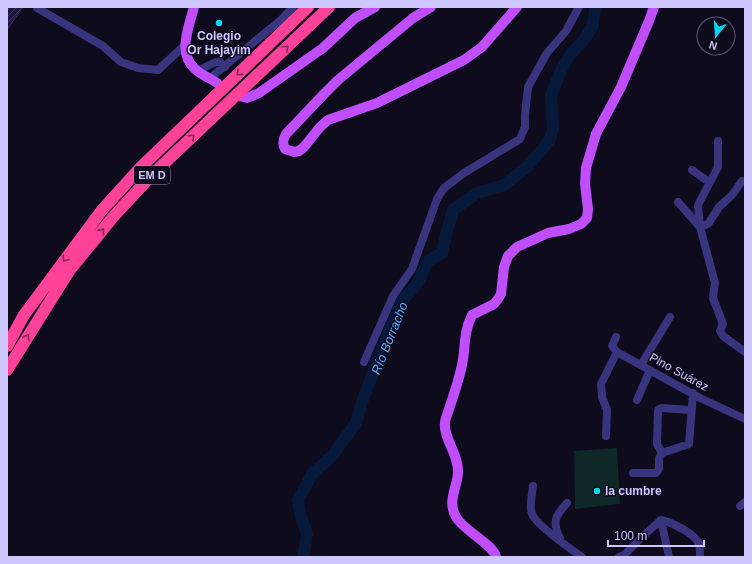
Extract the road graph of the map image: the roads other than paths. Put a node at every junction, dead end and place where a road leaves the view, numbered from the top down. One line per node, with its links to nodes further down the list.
1 (194, 7): 11 (main road)
2 (293, 7): 12 (street)
3 (308, 7): 24 (highway, EM D, one-way to 24)
4 (329, 7): 29 (highway, EM D, one-way to 4)
5 (374, 7): 15 (main road)
6 (431, 7): 7 (main road)
7 (517, 7)
8 (579, 7): 27 (street)
9 (654, 7): 42 (main road)
10 (37, 8): 11 (street)
11 (185, 45): 13 (main road)
12 (225, 67): 13 (street); 14 (street)
13 (197, 71): 14 (main road)
14 (213, 81)
15 (239, 96)
16 (718, 141): 19 (street)
17 (692, 170): 19 (street)
18 (742, 181): 21 (street)
19 (709, 182): 21 (street)
20 (678, 202): 21 (street)
21 (700, 227): 25 (street)
22 (670, 317): 28 (street)
23 (616, 337): 26 (street)
24 (7, 346)
25 (745, 351)
26 (617, 352): 28 (street, Pino Suárez); 35 (street)
27 (364, 362)
28 (641, 365): 30 (street, Pino Suárez)
29 (7, 370)
30 (650, 370): 31 (street, Pino Suárez); 32 (street)
31 (693, 393): 33 (street); 34 (street, Pino Suárez)
32 (637, 400)
33 (691, 410): 36 (street); 36 (street)
34 (745, 419)
35 (606, 436)
36 (662, 453): 37 (street)
37 (633, 473)
38 (533, 486): 41 (street)
39 (567, 503): 41 (street)
40 (661, 520): 44 (street); 45 (street); 46 (street)
41 (564, 544): 43 (street)
42 (496, 557)
43 (582, 557)
44 (619, 557)
45 (669, 557)
46 (700, 557)

